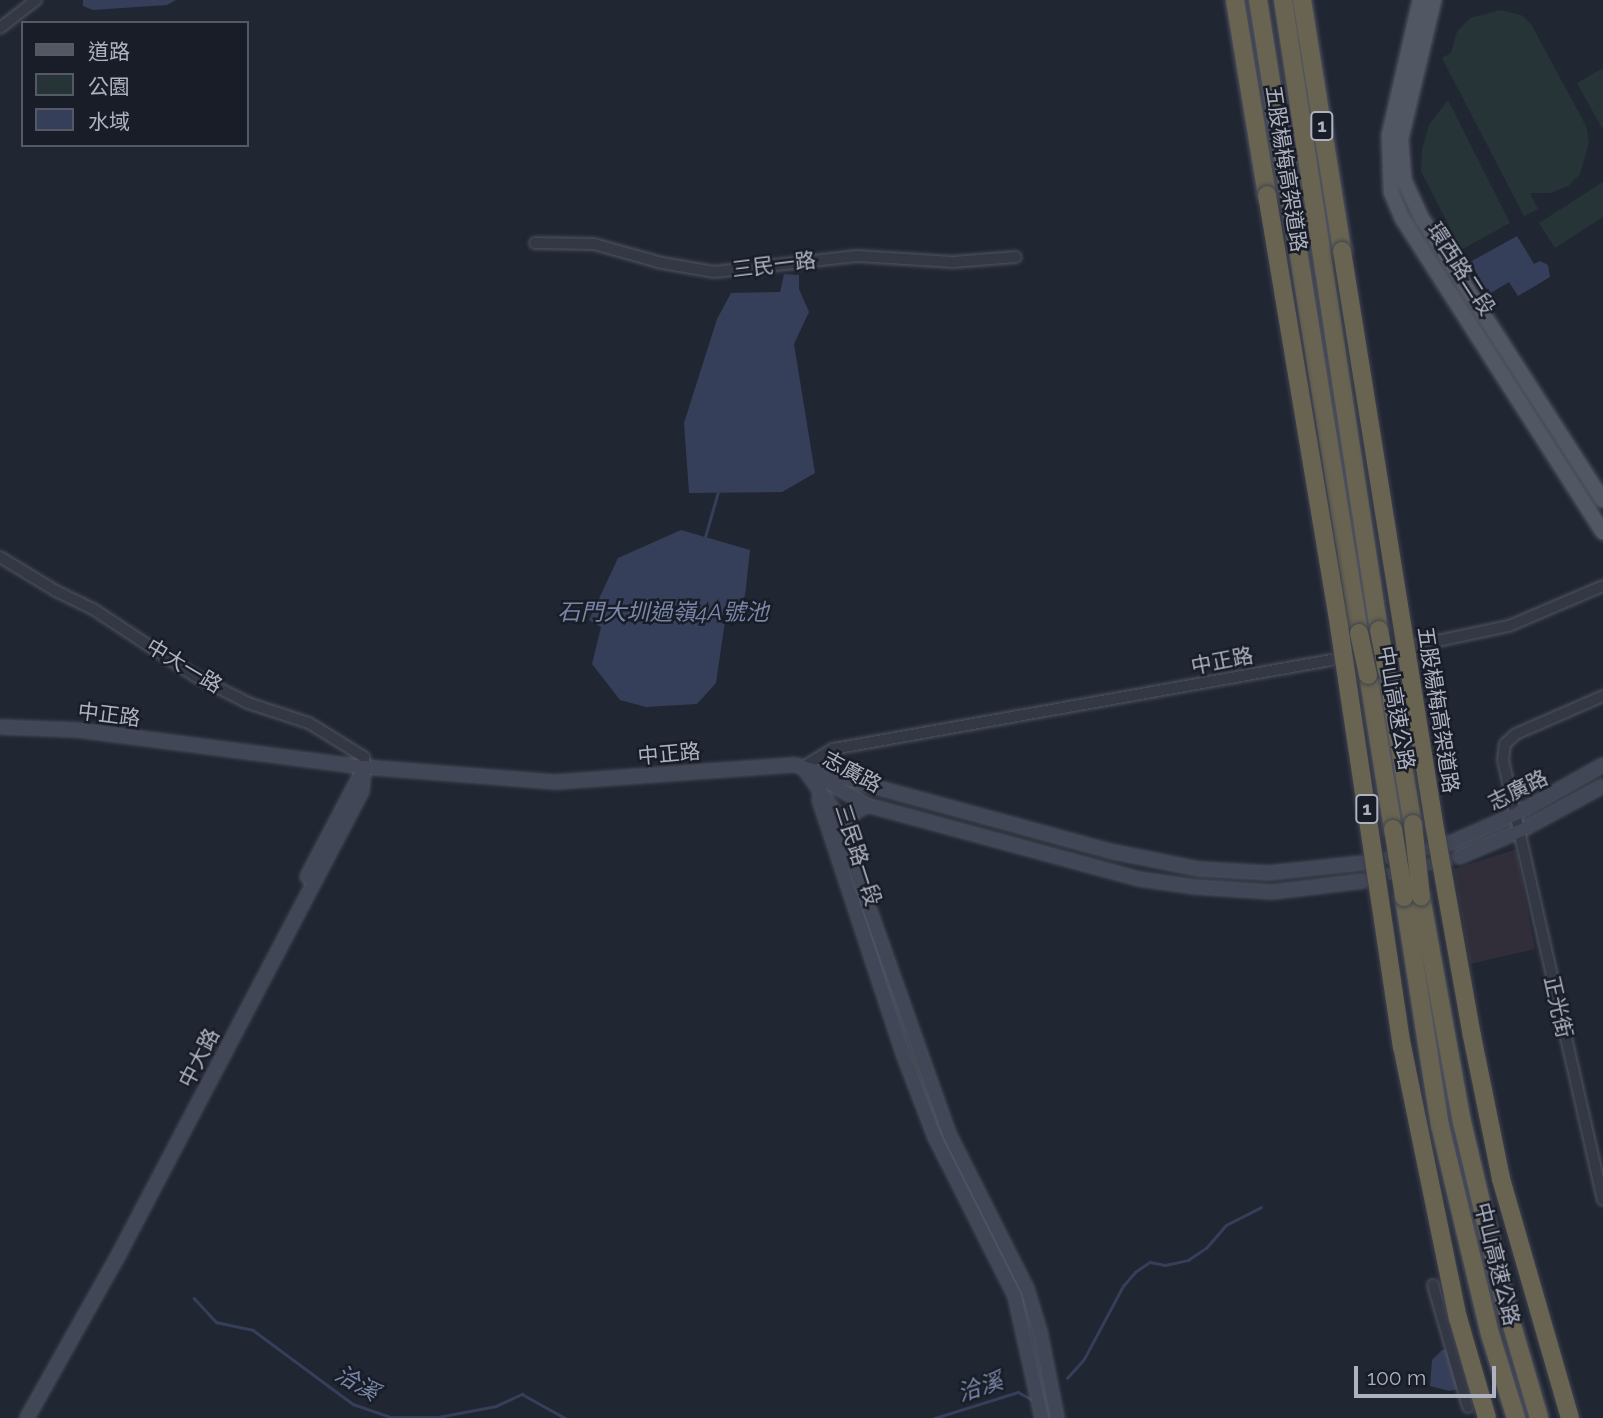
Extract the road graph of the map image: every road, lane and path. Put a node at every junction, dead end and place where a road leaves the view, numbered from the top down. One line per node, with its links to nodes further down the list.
1 (36, 0): 8 (street)
2 (1235, 0): 41 (highway, 五股楊梅高架道路 / 1, bridge)
3 (1258, 0): 31 (highway, 中山高速公路 / 1, bridge)
4 (1283, 0): 31 (highway, 中山高速公路 / 1, bridge)
5 (1302, 0): 44 (highway, 五股楊梅高架道路 / 1, bridge)
6 (1420, 0): 12 (main road, 環西路二段)
7 (1434, 0): 11 (main road, 環西路二段)
8 (0, 28)
9 (535, 243): 10 (street, 三民一路)
10 (1016, 257)
11 (1603, 500)
12 (1603, 532)
13 (0, 557): 20 (street, 中大一路)
14 (1603, 586): 15 (street)
15 (1409, 647)
16 (1331, 660): 21 (street, 中正路)
17 (1603, 696): 24 (street, 正光街)
18 (0, 727): 20 (street, 中正路)
19 (1603, 765): 24 (street, 志廣路)
20 (364, 767): 21 (street, 中正路); 34 (street, 中大路); 34 (street, 中大路)
21 (803, 767): 23 (street, 志廣路); 26 (street, 三民路一段); 29 (street, 志廣路); 35 (street, 三民路一段)
22 (1603, 786): 25 (street, 志廣路)
23 (867, 805): 26 (street); 30 (street, 志廣路)
24 (1514, 815): 25 (street, 正光街); 27 (street, 志廣路)
25 (1520, 831): 28 (street, 志廣路); 32 (street, 正光街)
26 (844, 836): 36 (street, 三民路一段)
27 (1448, 844)
28 (1459, 857)
29 (1363, 863)
30 (1363, 881)
31 (1413, 897): 42 (highway, 中山高速公路 / 1); 43 (highway, 中山高速公路 / 1)
32 (1603, 1200)
33 (1433, 1285): 37 (street)
34 (57, 1362): 38 (street, 中大路)
35 (1041, 1400): 36 (street); 39 (street, 三民路一段)
36 (1056, 1401): 40 (street, 三民路一段)
37 (1468, 1407)
38 (27, 1418)
39 (1042, 1418)
40 (1057, 1418)
41 (1487, 1418)
42 (1515, 1418)
43 (1539, 1418)
44 (1570, 1418)

